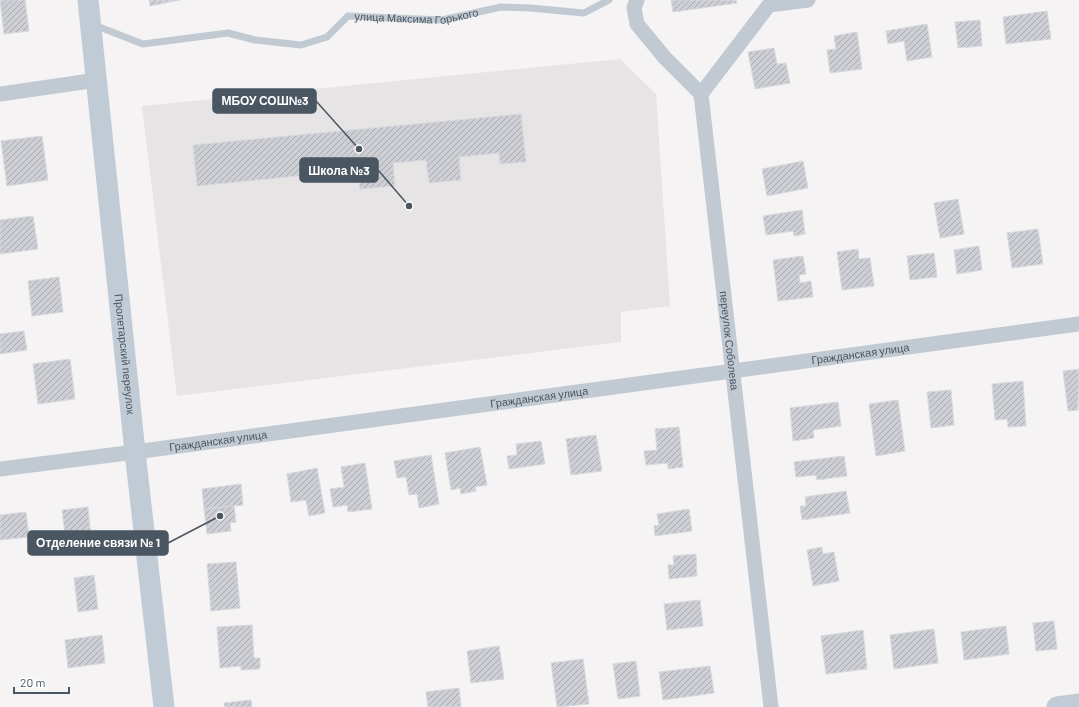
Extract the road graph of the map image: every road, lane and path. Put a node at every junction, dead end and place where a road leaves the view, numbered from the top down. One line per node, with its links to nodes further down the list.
1 (88, 0): 5 (main road, Пролетарский переулок)
2 (609, 0): 5 (lane, улица Максима Горького)
3 (637, 0): 8 (street)
4 (808, 0): 8 (street)
5 (90, 24): 6 (main road, Пролетарский переулок)
6 (97, 80): 7 (street); 11 (main road, Пролетарский переулок)
7 (0, 94)
8 (701, 94): 10 (street, переулок Соболева)
9 (1079, 324): 10 (street, Гражданская улица)
10 (733, 371): 11 (street, Гражданская улица); 15 (street, переулок Соболева)
11 (135, 452): 12 (street, Гражданская улица); 14 (main road, Пролетарский переулок)
12 (0, 469)
13 (1079, 704): 16 (main road)
14 (164, 707)
15 (771, 707)
16 (1056, 707)

